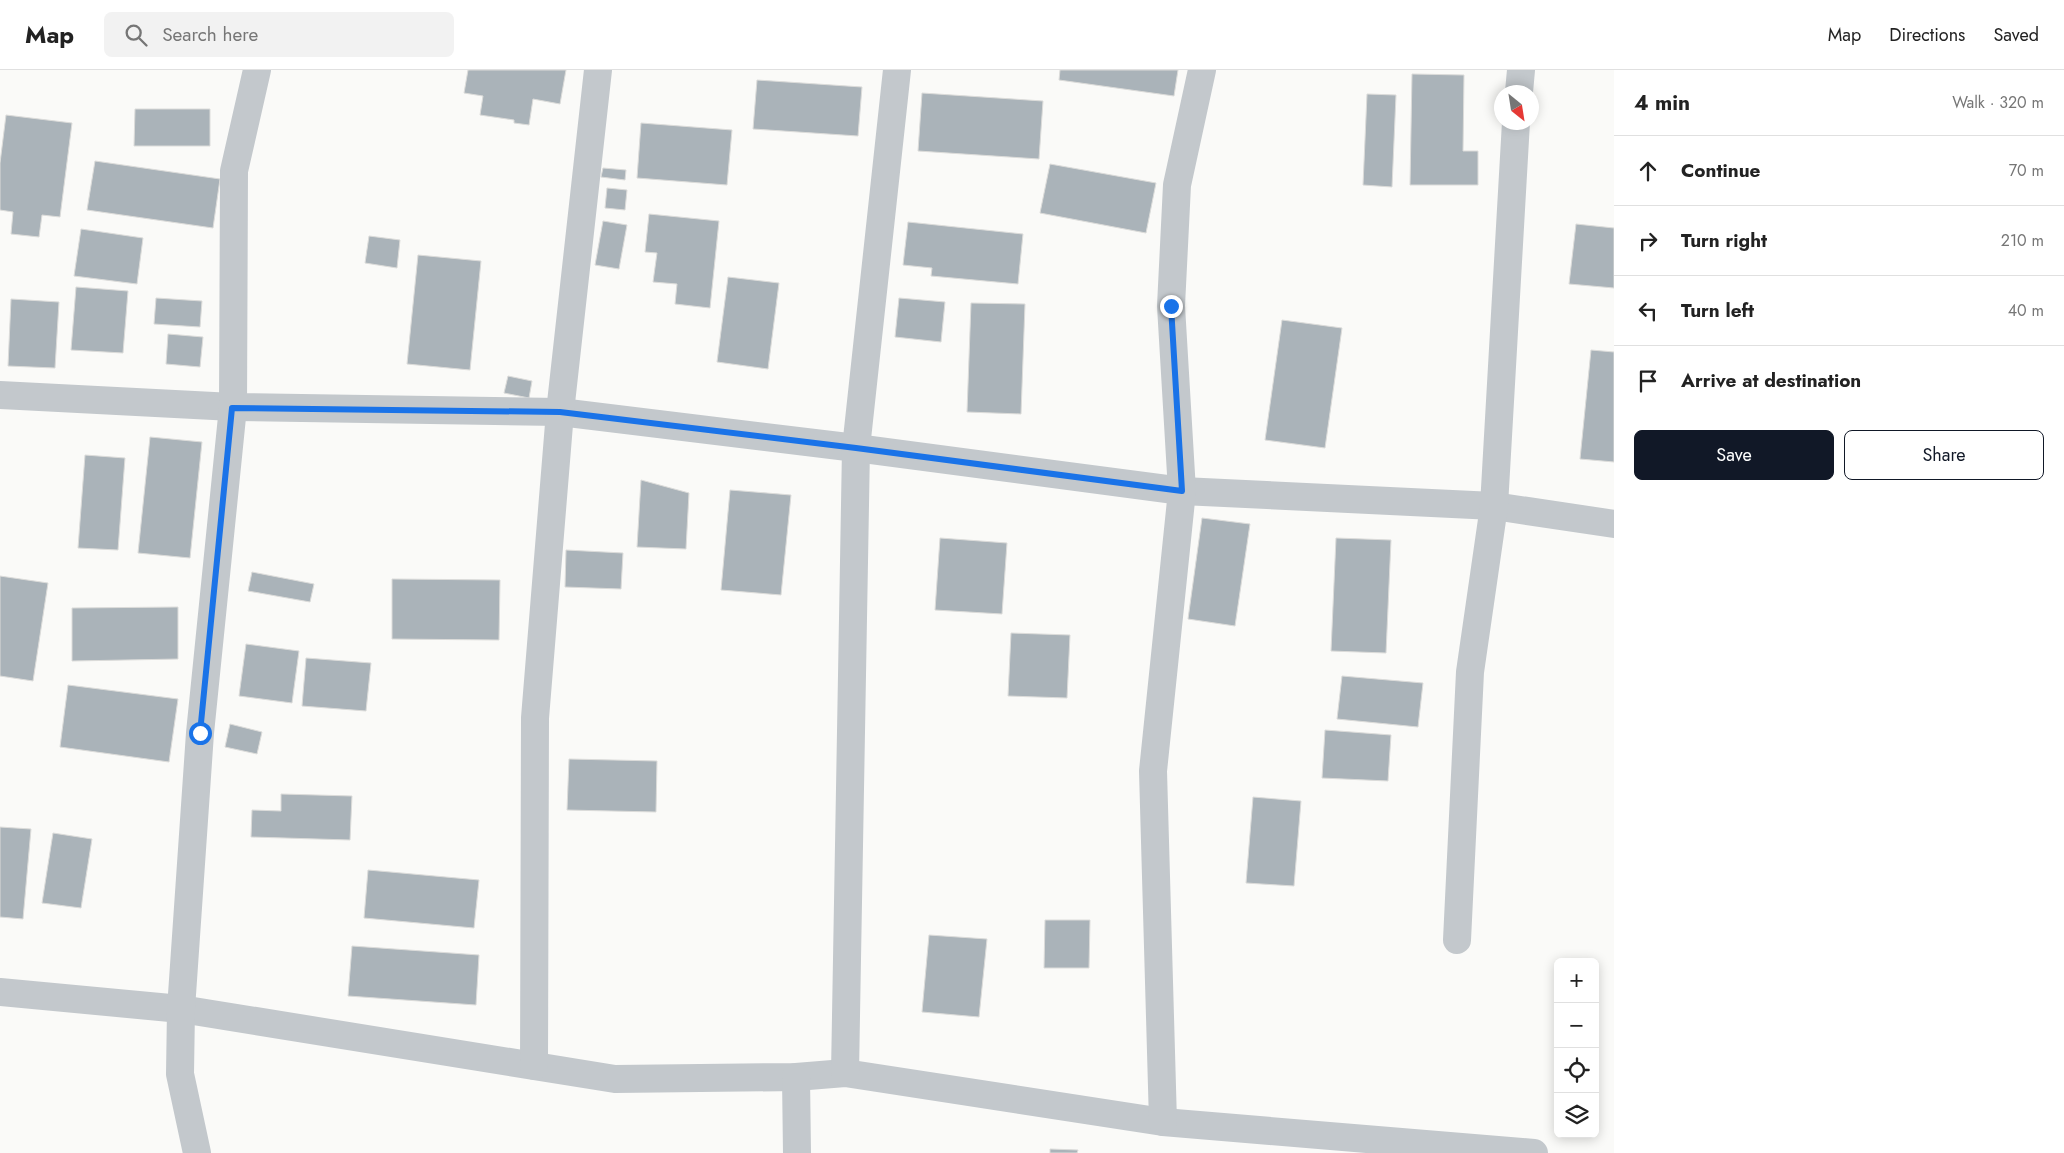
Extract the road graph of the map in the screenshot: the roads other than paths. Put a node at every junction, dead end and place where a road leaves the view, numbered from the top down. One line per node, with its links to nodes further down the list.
1 (257, 70): 9 (street)
2 (598, 70): 10 (street)
3 (897, 70): 11 (street)
4 (1202, 70): 12 (street)
5 (1522, 70): 6 (street)
6 (1520, 85)
7 (1516, 130): 13 (street)
8 (0, 395): 9 (street)
9 (232, 408): 10 (street); 17 (street)
10 (560, 412): 11 (street); 18 (street)
11 (856, 448): 12 (street); 19 (street)
12 (1182, 491): 13 (street); 21 (street)
13 (1494, 506): 14 (street); 15 (street)
14 (1614, 524)
15 (1457, 940)
16 (0, 992): 17 (street)
17 (181, 1009): 18 (street); 22 (street)
18 (534, 1066): 20 (street)
19 (845, 1073): 20 (street); 21 (street)
20 (796, 1077): 23 (street)
21 (1163, 1122): 24 (street)
22 (197, 1153)
23 (797, 1153)
24 (1534, 1153)

